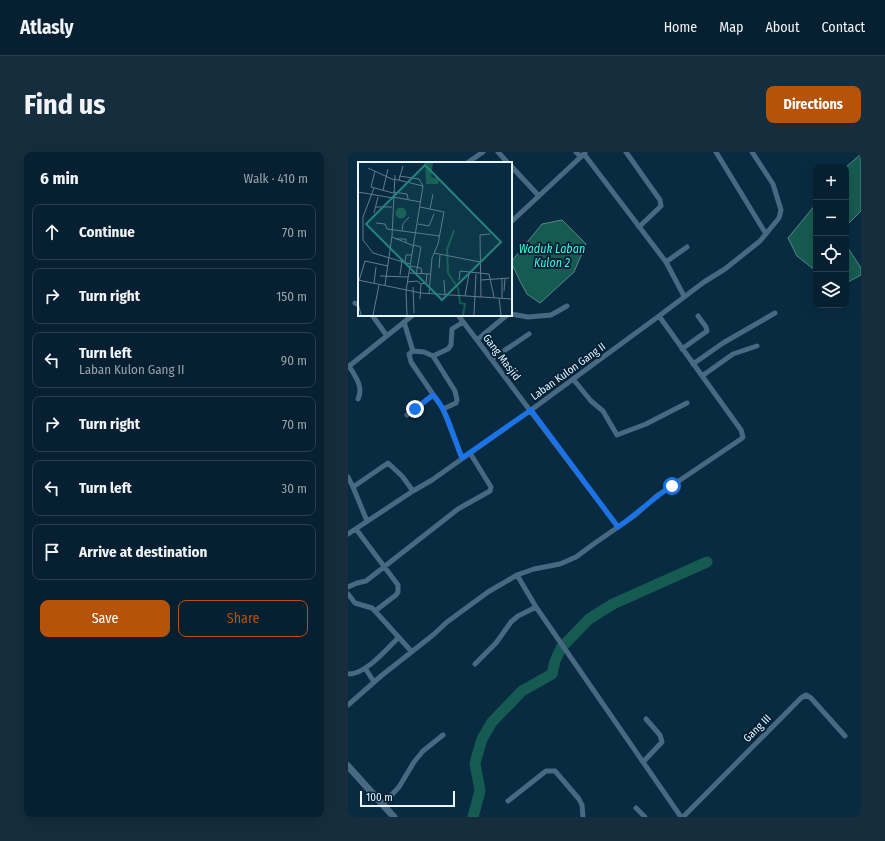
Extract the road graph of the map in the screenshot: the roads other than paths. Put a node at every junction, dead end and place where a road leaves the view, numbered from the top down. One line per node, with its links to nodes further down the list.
1 (483, 152): 8 (street)
2 (498, 152): 9 (street)
3 (576, 152): 7 (street)
4 (626, 152): 13 (street)
5 (716, 152): 14 (street)
6 (752, 152): 14 (street, Laban Kulon Gang II)
7 (583, 154): 11 (street); 13 (street)
8 (468, 162)
9 (507, 162)
10 (512, 167): 11 (street)
11 (538, 195): 12 (street)
12 (512, 221)
13 (639, 227): 16 (street)
14 (766, 234): 17 (street, Laban Kulon Gang II)
15 (687, 247): 16 (street)
16 (666, 262): 17 (street)
17 (684, 296): 25 (street, Laban Kulon Gang II)
18 (567, 306): 19 (street)
19 (512, 314)
20 (775, 314): 37 (street)
21 (373, 316): 30 (street)
22 (412, 316): 27 (street)
23 (459, 316): 28 (street, Gang Masjid)
24 (506, 316): 31 (street)
25 (659, 316): 33 (street); 40 (street, Laban Kulon Gang II)
26 (698, 316): 33 (street)
27 (404, 322): 30 (street); 34 (street)
28 (463, 322): 31 (street, Gang Masjid); 35 (street)
29 (529, 334): 36 (street)
30 (387, 336): 38 (street)
31 (477, 340): 36 (street, Gang Masjid)
32 (757, 346): 39 (street)
33 (682, 349): 37 (street)
34 (413, 351): 35 (street); 41 (street)
35 (433, 356): 44 (street)
36 (492, 360): 45 (street, Gang Masjid)
37 (693, 364): 39 (street)
38 (349, 366): 42 (street)
39 (702, 376): 53 (street)
40 (573, 379): 43 (street); 45 (street, Laban Kulon Gang II)
41 (433, 395): 44 (street); 46 (street)
42 (358, 399)
43 (687, 403)
44 (443, 409): 48 (street)
45 (531, 410): 47 (street, Laban Kulon Gang II); 53 (street, Gang Masjid)
46 (407, 416)
47 (470, 453): 48 (street, Laban Kulon Gang II); 56 (street)
48 (462, 458): 51 (street, Laban Kulon Gang II)
49 (348, 477): 50 (street)
50 (353, 487): 51 (street); 52 (street)
51 (413, 491): 52 (street, Laban Kulon Gang II)
52 (367, 521): 54 (street, Laban Kulon Gang II)
53 (618, 527): 57 (street)
54 (356, 529): 55 (street, Laban Kulon Gang II); 56 (street)
55 (348, 534)
56 (384, 567): 58 (street); 61 (street)
57 (517, 575): 60 (street); 63 (street)
58 (348, 587)
59 (348, 594): 61 (street)
60 (536, 607): 64 (street); 72 (street)
61 (374, 611): 62 (street)
62 (398, 638): 63 (street); 65 (street)
63 (412, 652): 67 (street)
64 (475, 664)
65 (364, 668): 66 (street); 67 (street)
66 (348, 674)
67 (374, 682): 68 (street)
68 (348, 705)
69 (646, 719): 72 (street)
70 (443, 735): 75 (street)
71 (845, 736): 80 (street, Gang III)
72 (643, 762): 80 (street)
73 (348, 766): 75 (main road)
74 (508, 801): 78 (street)
75 (383, 804): 77 (main road)
76 (636, 808): 79 (street)
77 (392, 816)
78 (582, 817)
79 (645, 817)
80 (682, 817)

